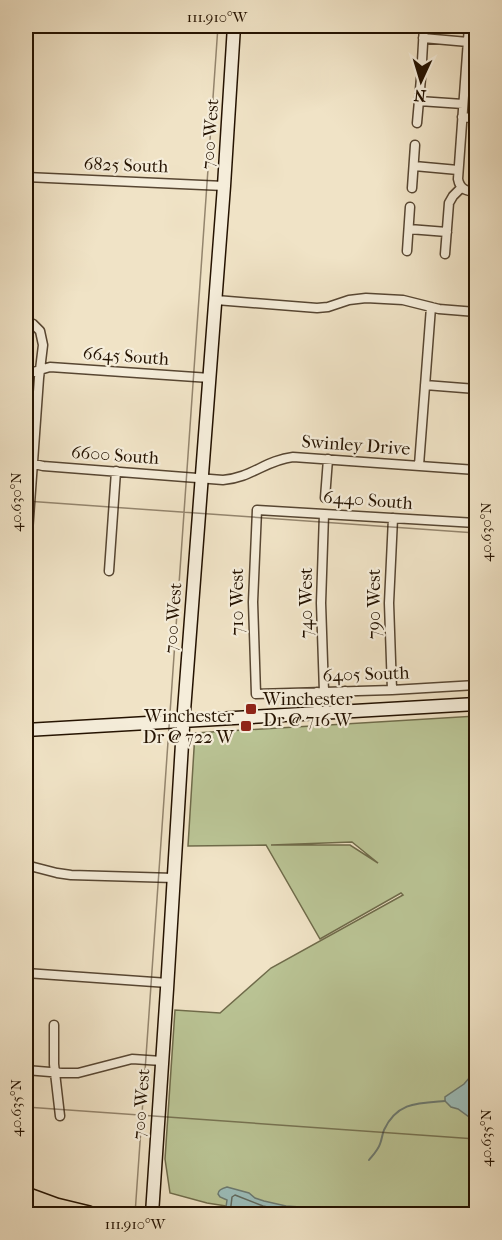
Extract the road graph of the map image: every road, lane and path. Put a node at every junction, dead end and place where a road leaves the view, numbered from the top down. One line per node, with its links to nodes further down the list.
1 (234, 26): 19 (main road, 700 West)
2 (424, 26): 4 (street)
3 (469, 26): 5 (street)
4 (423, 38): 5 (street); 8 (street)
5 (468, 42): 6 (street)
6 (466, 55): 7 (street); 11 (street)
7 (477, 56)
8 (422, 61)
9 (420, 78): 10 (street)
10 (419, 100): 11 (street); 14 (street)
11 (463, 104): 12 (street)
12 (462, 117): 13 (street); 17 (street)
13 (477, 118)
14 (417, 123)
15 (415, 145): 16 (street)
16 (414, 166): 17 (street); 20 (street)
17 (458, 170): 21 (street)
18 (26, 177): 19 (street, 6825 South)
19 (225, 186): 28 (main road, 700 West)
20 (412, 188)
21 (461, 188): 22 (street); 25 (street)
22 (477, 192)
23 (411, 207): 24 (street)
24 (409, 229): 25 (street); 26 (street)
25 (447, 232): 27 (street)
26 (407, 251)
27 (445, 254)
28 (216, 300): 29 (street); 34 (main road, 700 West)
29 (431, 307): 30 (street); 35 (street)
30 (477, 312)
31 (26, 321): 32 (street)
32 (40, 370): 33 (street, 6645 South); 34 (street, 6645 South); 38 (street)
33 (26, 374)
34 (210, 378): 42 (main road, 700 West)
35 (425, 386): 36 (street); 39 (street)
36 (477, 389)
37 (328, 459): 39 (street, Swinley Drive); 42 (street, Swinley Drive); 43 (street)
38 (29, 463): 41 (street, 6600 South); 48 (street)
39 (419, 465): 40 (street, Swinley Drive)
40 (477, 470)
41 (116, 471): 42 (street, 6600 South); 49 (street)
42 (202, 478): 59 (main road, 700 West)
43 (325, 498)
44 (257, 510): 45 (street, 6440 South); 55 (street, 710 West)
45 (324, 514): 46 (street, 6440 South); 54 (street, 740 West)
46 (393, 518): 47 (street, 6440 South); 52 (street, 790 West)
47 (477, 523)
48 (27, 547): 50 (street)
49 (110, 571)
50 (26, 591)
51 (477, 685): 52 (street, 6405 South)
52 (392, 690): 53 (street, 6405 South)
53 (345, 691): 54 (street, 6405 South); 57 (street)
54 (320, 692): 55 (street, 6405 South); 58 (street, 740 West)
55 (256, 694)
56 (477, 704): 57 (main road)
57 (345, 711): 58 (main road)
58 (318, 713): 59 (main road)
59 (183, 721): 60 (main road); 62 (main road, 700 West)
60 (26, 730)
61 (26, 865): 62 (street)
62 (174, 878): 64 (main road, 700 West)
63 (26, 973): 64 (street)
64 (168, 983): 66 (main road, 700 West)
65 (54, 1025): 68 (street)
66 (162, 1061): 68 (street); 73 (main road, 700 West)
67 (26, 1070): 68 (street)
68 (55, 1073): 69 (street)
69 (60, 1116)
70 (26, 1189): 72 (highway)
71 (26, 1195): 72 (highway)
72 (56, 1206): 74 (highway)
73 (152, 1209)
74 (89, 1215)

